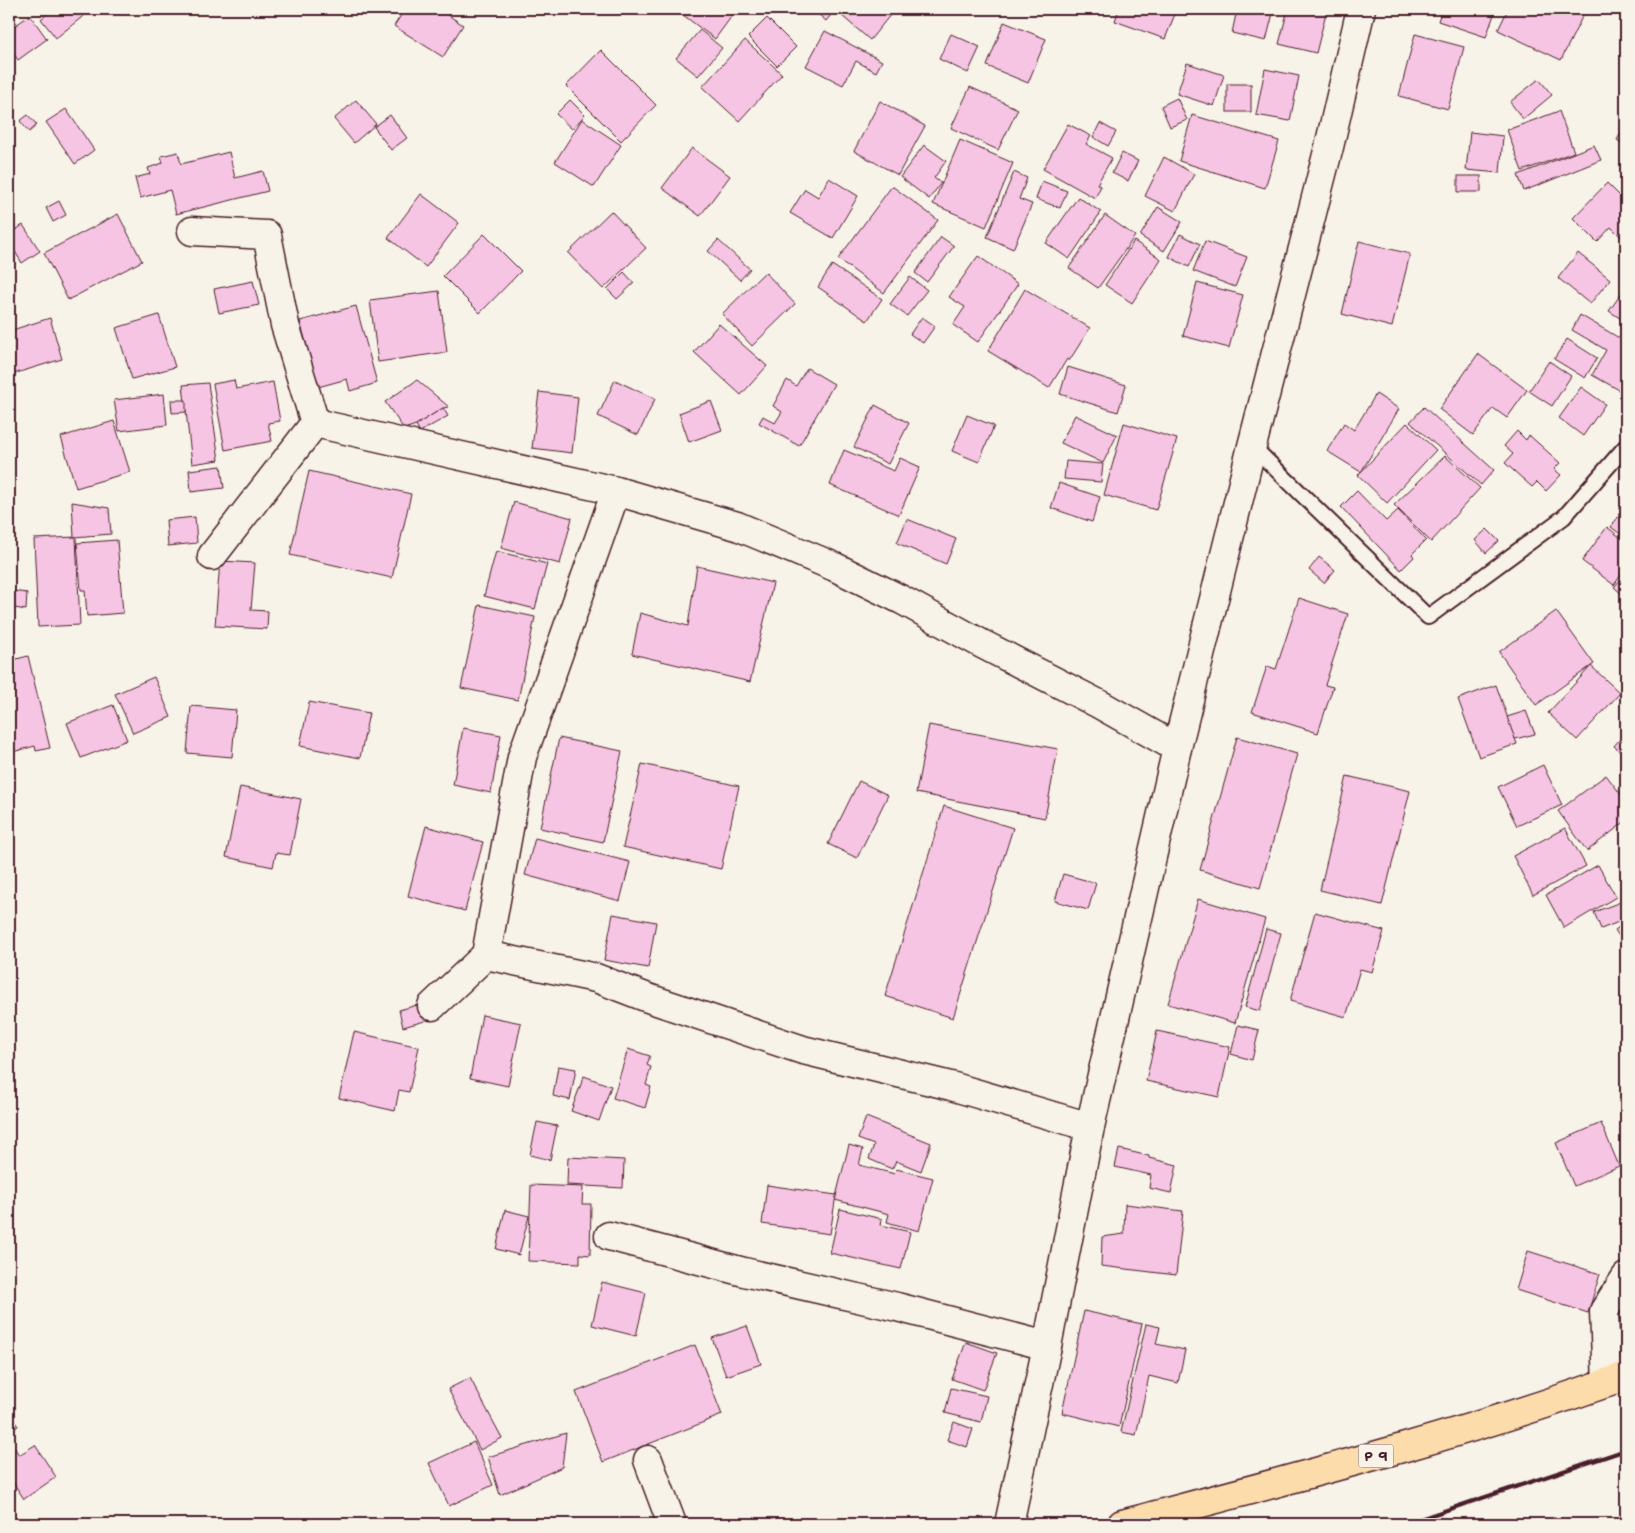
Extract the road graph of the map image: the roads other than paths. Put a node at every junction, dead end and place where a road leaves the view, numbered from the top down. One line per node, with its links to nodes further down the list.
1 (1361, 9): 4 (street)
2 (192, 231): 3 (street)
3 (315, 423): 6 (street); 7 (street)
4 (1252, 446): 5 (lane); 8 (street)
5 (1626, 446)
6 (616, 491): 8 (street); 9 (street)
7 (212, 556)
8 (1177, 748): 11 (street)
9 (486, 955): 10 (street); 11 (street)
10 (432, 1006)
11 (1090, 1127): 14 (street)
12 (608, 1236): 14 (street)
13 (1626, 1276): 15 (street)
14 (1047, 1346): 18 (street)
15 (1616, 1380): 19 (main road, P 9)
16 (648, 1460): 17 (street)
17 (672, 1524)
18 (1009, 1524)
19 (1122, 1524)

